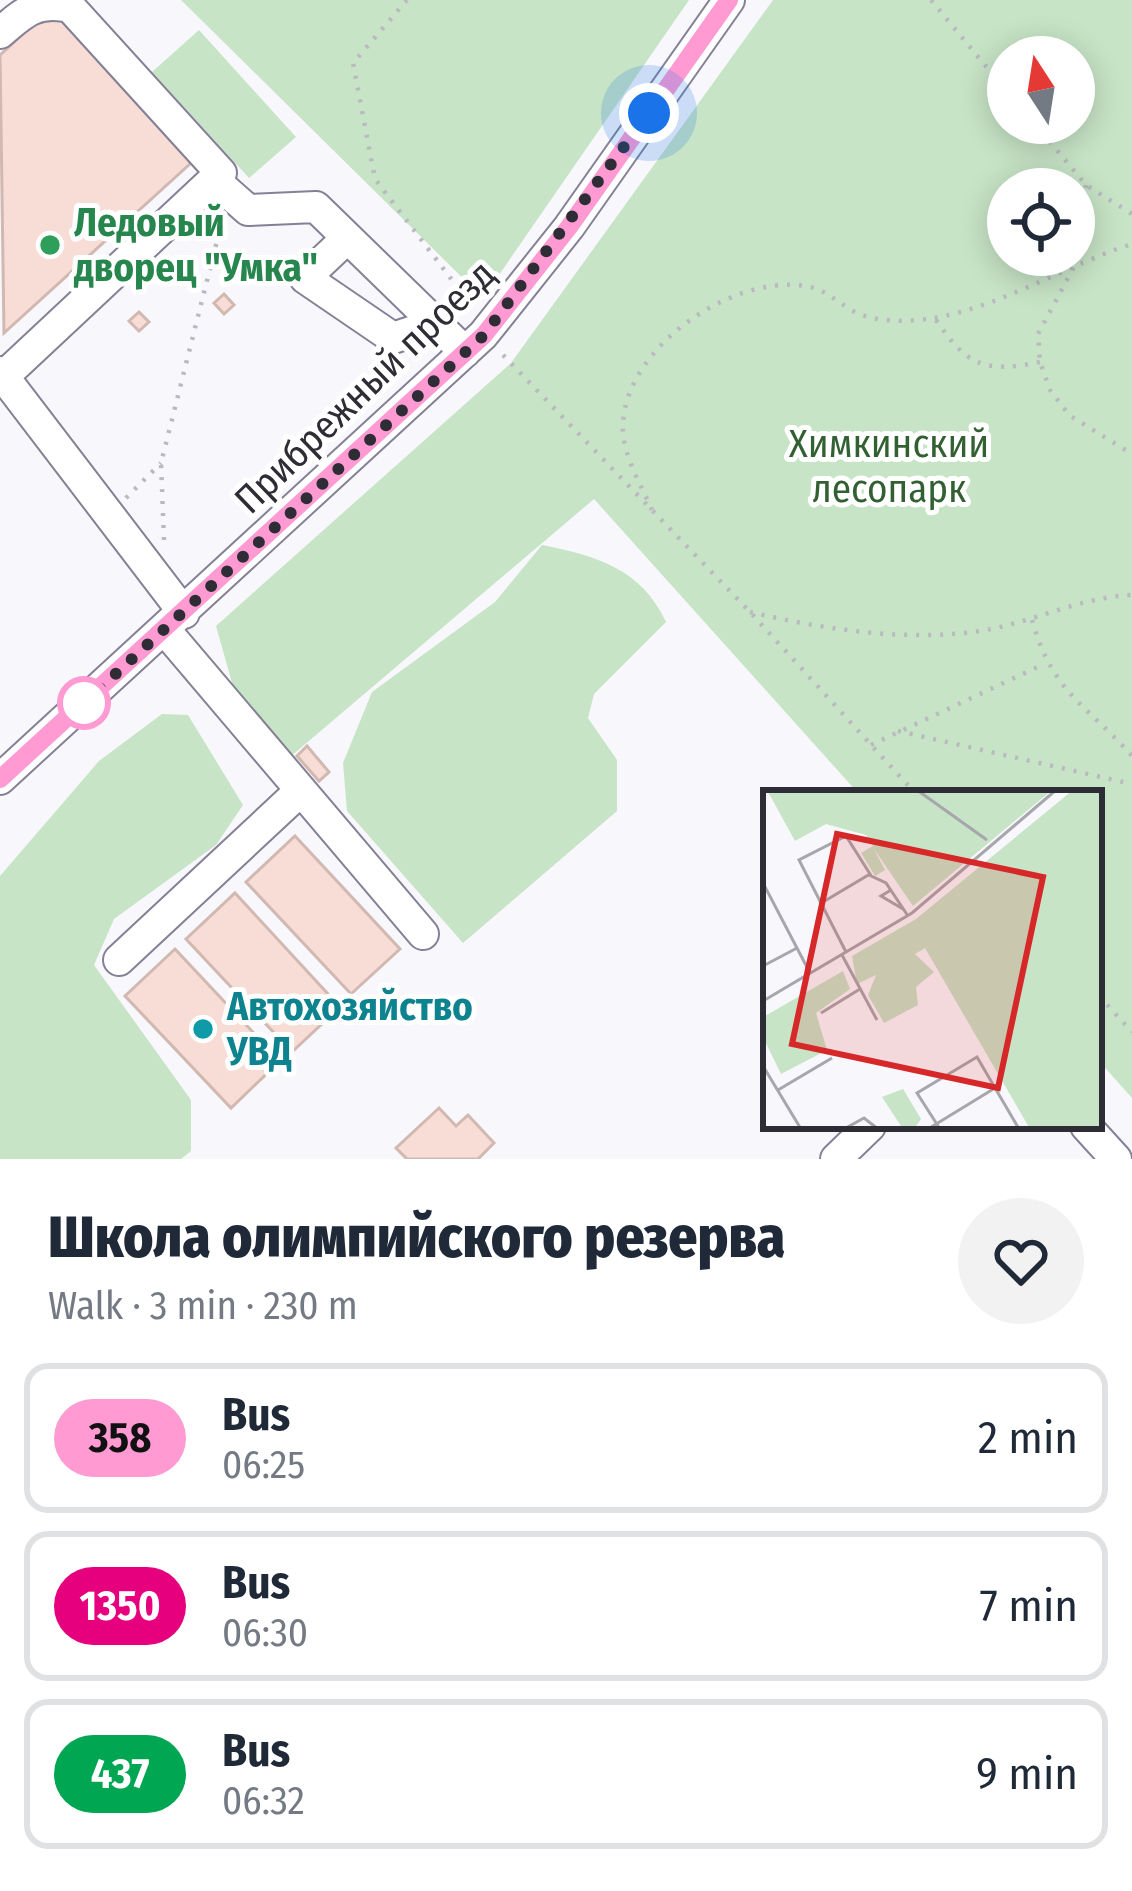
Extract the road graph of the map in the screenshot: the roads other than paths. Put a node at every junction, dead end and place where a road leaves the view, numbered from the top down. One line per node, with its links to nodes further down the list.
1 (729, 0): 6 (street, Прибрежный проезд)
2 (0, 33): 3 (street)
3 (204, 192): 4 (street); 7 (street)
4 (347, 238): 5 (street); 5 (street)
5 (435, 324): 6 (street)
6 (465, 352): 8 (street, Прибрежный проезд)
7 (2, 374): 8 (street)
8 (172, 612): 9 (street, Прибрежный проезд); 10 (street)
9 (6, 762)
10 (298, 793): 11 (street); 12 (street)
11 (423, 934)
12 (119, 960)
13 (868, 1129): 15 (street)
14 (1089, 1129): 16 (street)
15 (836, 1159)
16 (1116, 1159)

